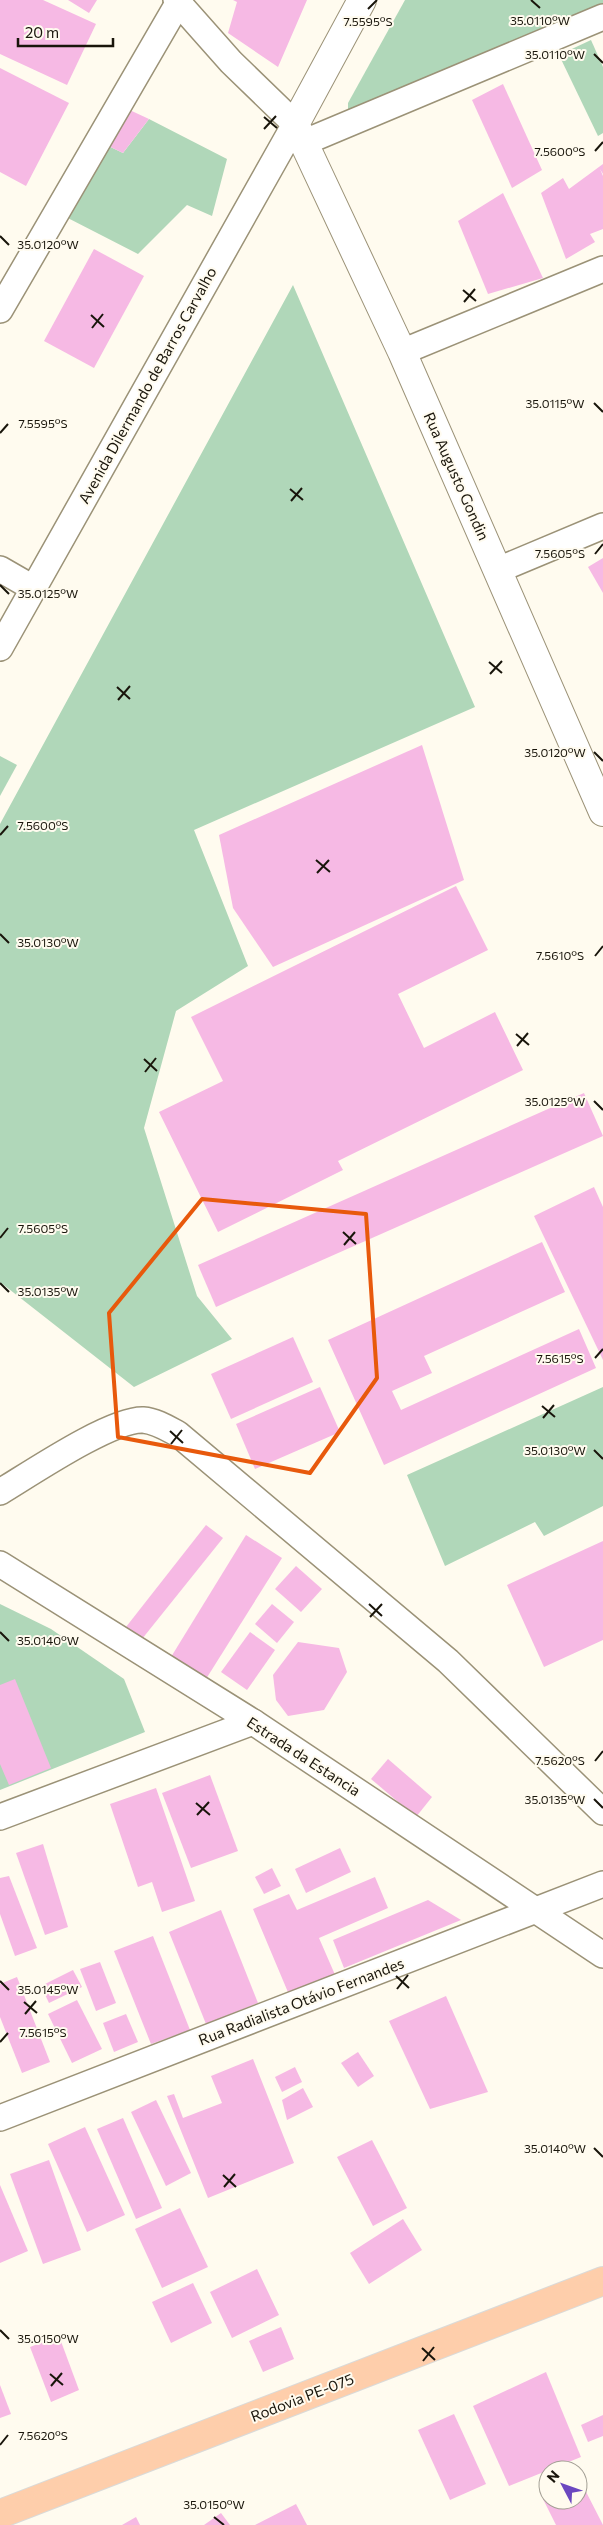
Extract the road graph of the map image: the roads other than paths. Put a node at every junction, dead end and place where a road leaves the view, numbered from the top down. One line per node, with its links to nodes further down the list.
1 (362, 0): 4 (street)
2 (178, 1): 4 (street); 6 (street)
3 (603, 17): 4 (street)
4 (300, 133): 7 (street, Rua Augusto Gondin); 11 (street, Avenida Dilermando de Barros Carvalho)
5 (603, 269): 7 (street)
6 (0, 310)
7 (402, 352): 10 (street, Rua Augusto Gondin)
8 (603, 526): 10 (street)
9 (0, 570): 11 (street)
10 (498, 570): 13 (street, Rua Augusto Gondin)
11 (33, 588): 12 (street, Avenida Dilermando de Barros Carvalho)
12 (0, 648)
13 (600, 797)
14 (0, 1492): 17 (street)
15 (0, 1564): 16 (street, Estrada da Estancia)
16 (253, 1722): 18 (street); 20 (street, Estrada da Estancia)
17 (603, 1812)
18 (0, 1817)
19 (603, 1884): 20 (street, Rua Radialista Otávio Fernandes)
20 (537, 1911): 21 (street, Estrada da Estancia); 22 (street, Rua Radialista Otávio Fernandes)
21 (603, 1955)
22 (0, 2118)
23 (603, 2280): 24 (main road, Rodovia PE-075)
24 (0, 2514)

